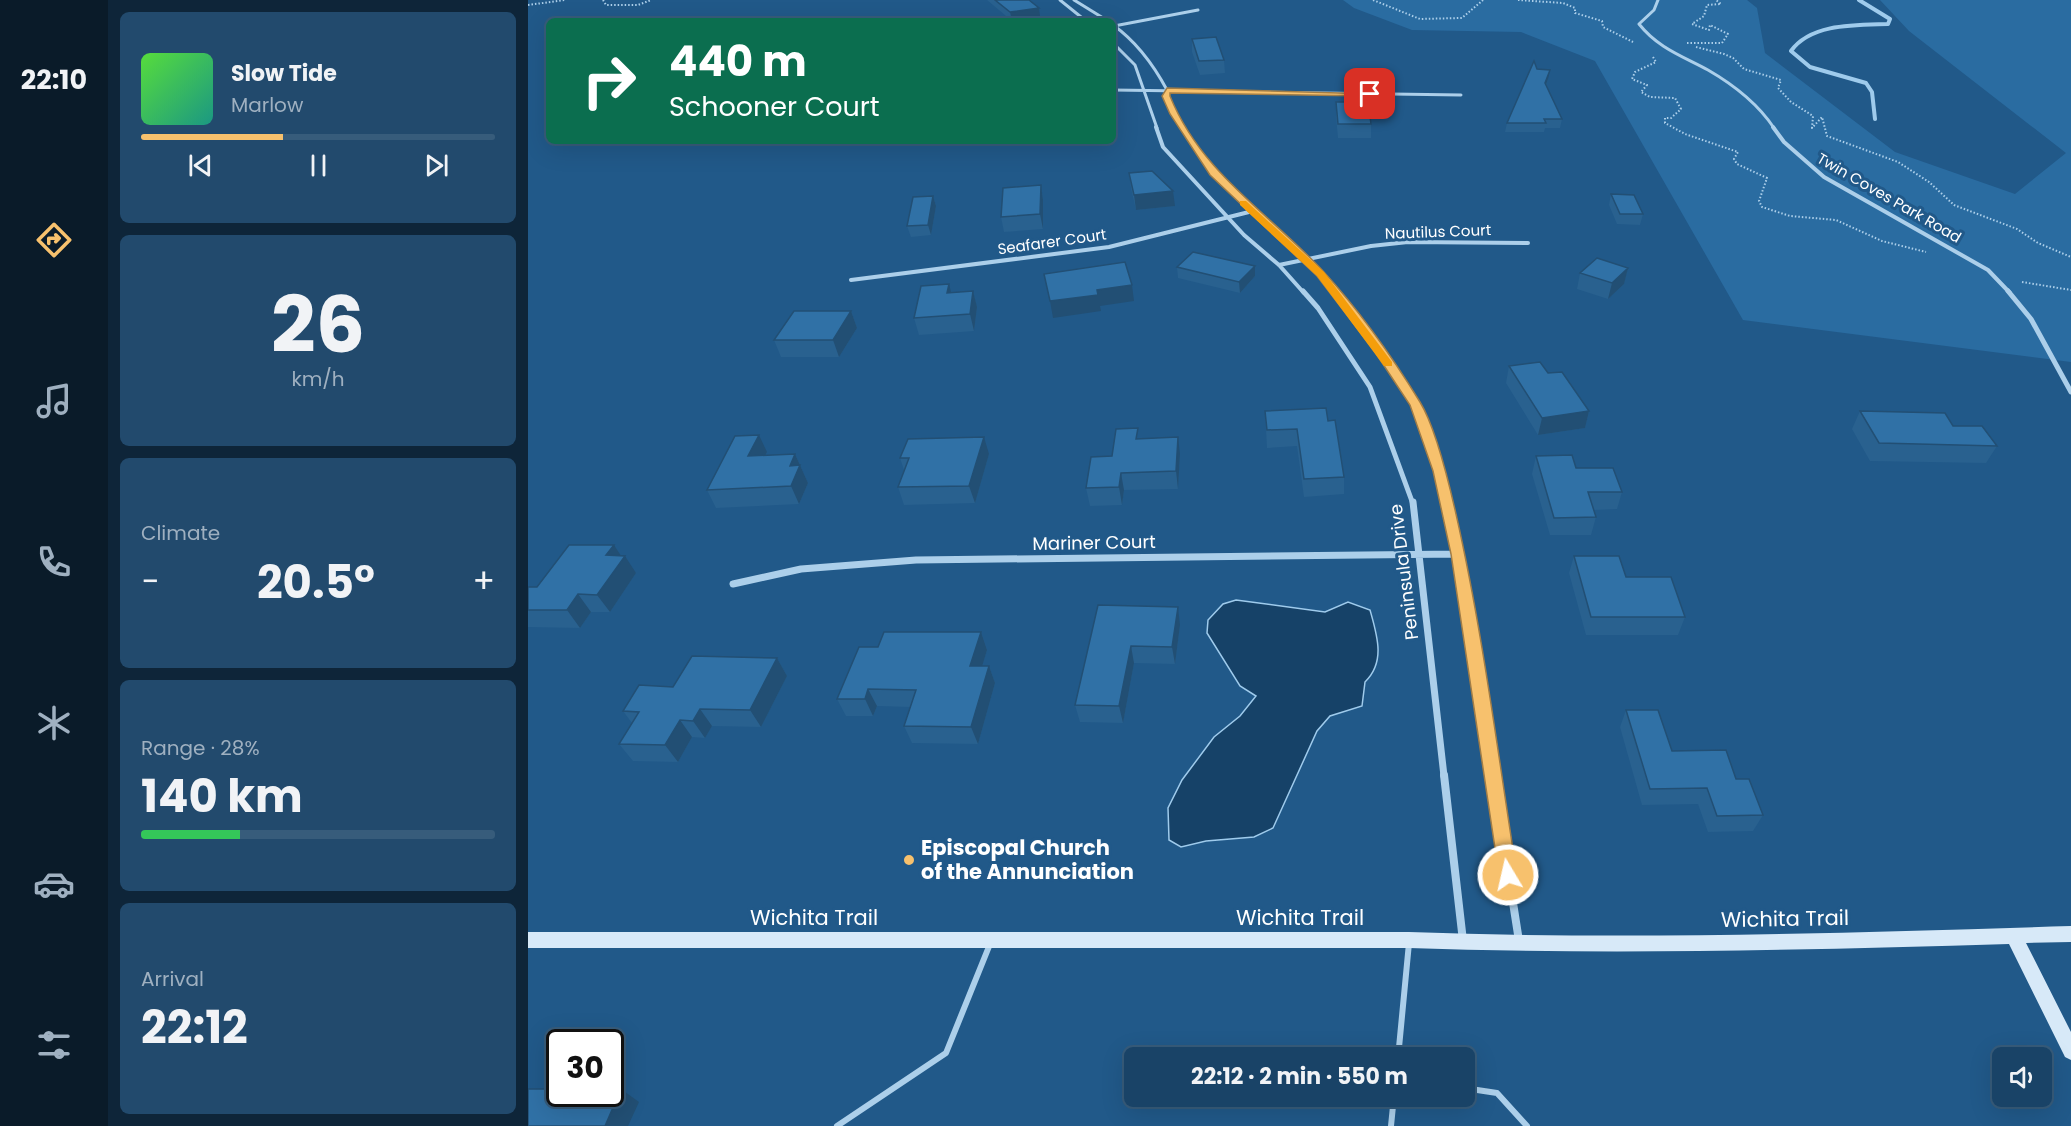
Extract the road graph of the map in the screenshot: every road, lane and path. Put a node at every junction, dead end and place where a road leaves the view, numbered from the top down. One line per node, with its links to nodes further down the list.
1 (565, 0): 11 (path)
2 (603, 0): 3 (path)
3 (651, 0)
4 (1060, 0): 13 (street)
5 (1074, 0): 14 (street)
6 (1372, 0): 7 (path)
7 (1483, 0)
8 (1518, 0): 18 (path)
9 (1658, 0): 31 (street, Twin Coves Park Road)
10 (1716, 0): 28 (path)
11 (528, 6)
12 (1198, 10): 15 (street)
13 (1082, 18)
14 (1103, 18)
15 (1116, 26)
16 (1116, 28): 22 (street)
17 (1116, 46): 21 (street, Peninsula Drive)
18 (1641, 47)
19 (1651, 54): 27 (path)
20 (1116, 90): 21 (street)
21 (1145, 90): 22 (street); 25 (street, Peninsula Drive)
22 (1167, 90): 23 (street); 24 (street)
23 (1461, 96)
24 (1253, 211): 25 (street, Seafarer Court); 29 (street)
25 (1228, 217): 30 (street, Peninsula Drive); 32 (street, Seafarer Court)
26 (1528, 243): 29 (street, Nautilus Court)
27 (1930, 254)
28 (2071, 257)
29 (1306, 259): 30 (street, Nautilus Court); 36 (street)
30 (1279, 265): 35 (street, Peninsula Drive)
31 (1991, 273): 33 (path); 34 (street, Twin Coves Park Road)
32 (851, 280)
33 (2071, 290)
34 (2071, 392)
35 (1420, 554): 36 (street, Mariner Court); 37 (street, Mariner Court); 43 (street, Peninsula Drive)
36 (1458, 554): 44 (street)
37 (733, 584)
38 (2071, 934): 39 (street, Wichita Trail)
39 (2014, 937): 44 (street, Wichita Trail); 46 (street)
40 (528, 940): 42 (street, Wichita Trail)
41 (1409, 940): 42 (street, Wichita Trail); 43 (street, Wichita Trail); 45 (lane)
42 (991, 942): 49 (lane)
43 (1464, 944): 44 (street, Wichita Trail)
44 (1519, 944)
45 (1399, 1047)
46 (2071, 1051)
47 (1475, 1090): 51 (lane)
48 (1393, 1107): 50 (lane)
49 (837, 1126)
50 (1391, 1126)
51 (1527, 1126)

